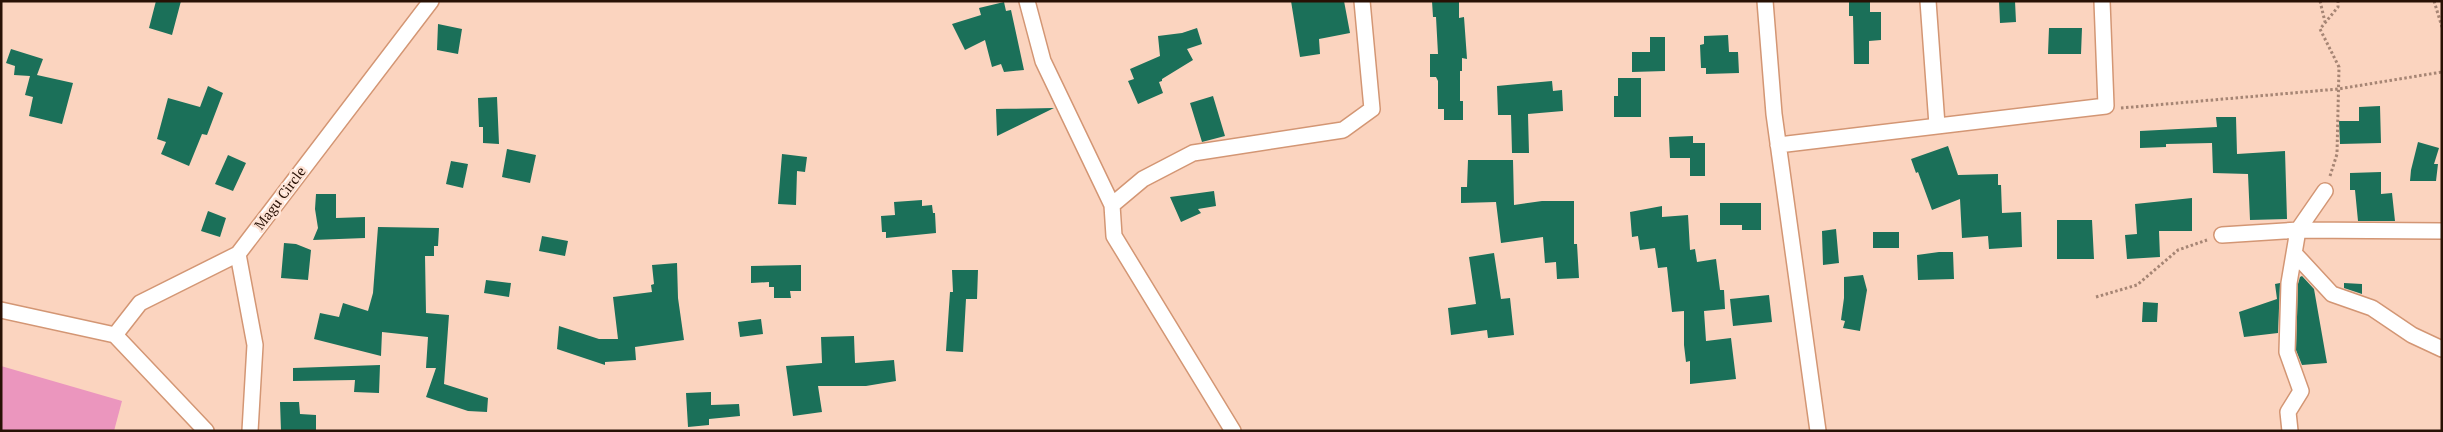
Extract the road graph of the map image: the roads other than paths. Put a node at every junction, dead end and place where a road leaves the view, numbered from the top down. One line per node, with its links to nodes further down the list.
1 (431, 1): 15 (street, Magu Circle)
2 (1027, 1): 10 (street)
3 (1362, 1): 10 (street)
4 (1765, 1): 8 (street)
5 (1928, 1): 7 (street)
6 (2102, 1): 7 (street)
7 (1937, 125): 8 (street)
8 (1778, 145): 22 (street)
9 (2325, 190): 11 (street)
10 (1112, 205): 21 (street)
11 (2298, 230): 12 (street); 13 (street); 14 (street)
12 (2442, 231)
13 (2222, 235)
14 (2294, 253): 18 (street); 23 (street)
15 (238, 254): 17 (street); 20 (street)
16 (1, 310): 17 (street)
17 (115, 335): 19 (street)
18 (2442, 349)
19 (206, 431)
20 (250, 431)
21 (1233, 431)
22 (1818, 431)
23 (2290, 431)

